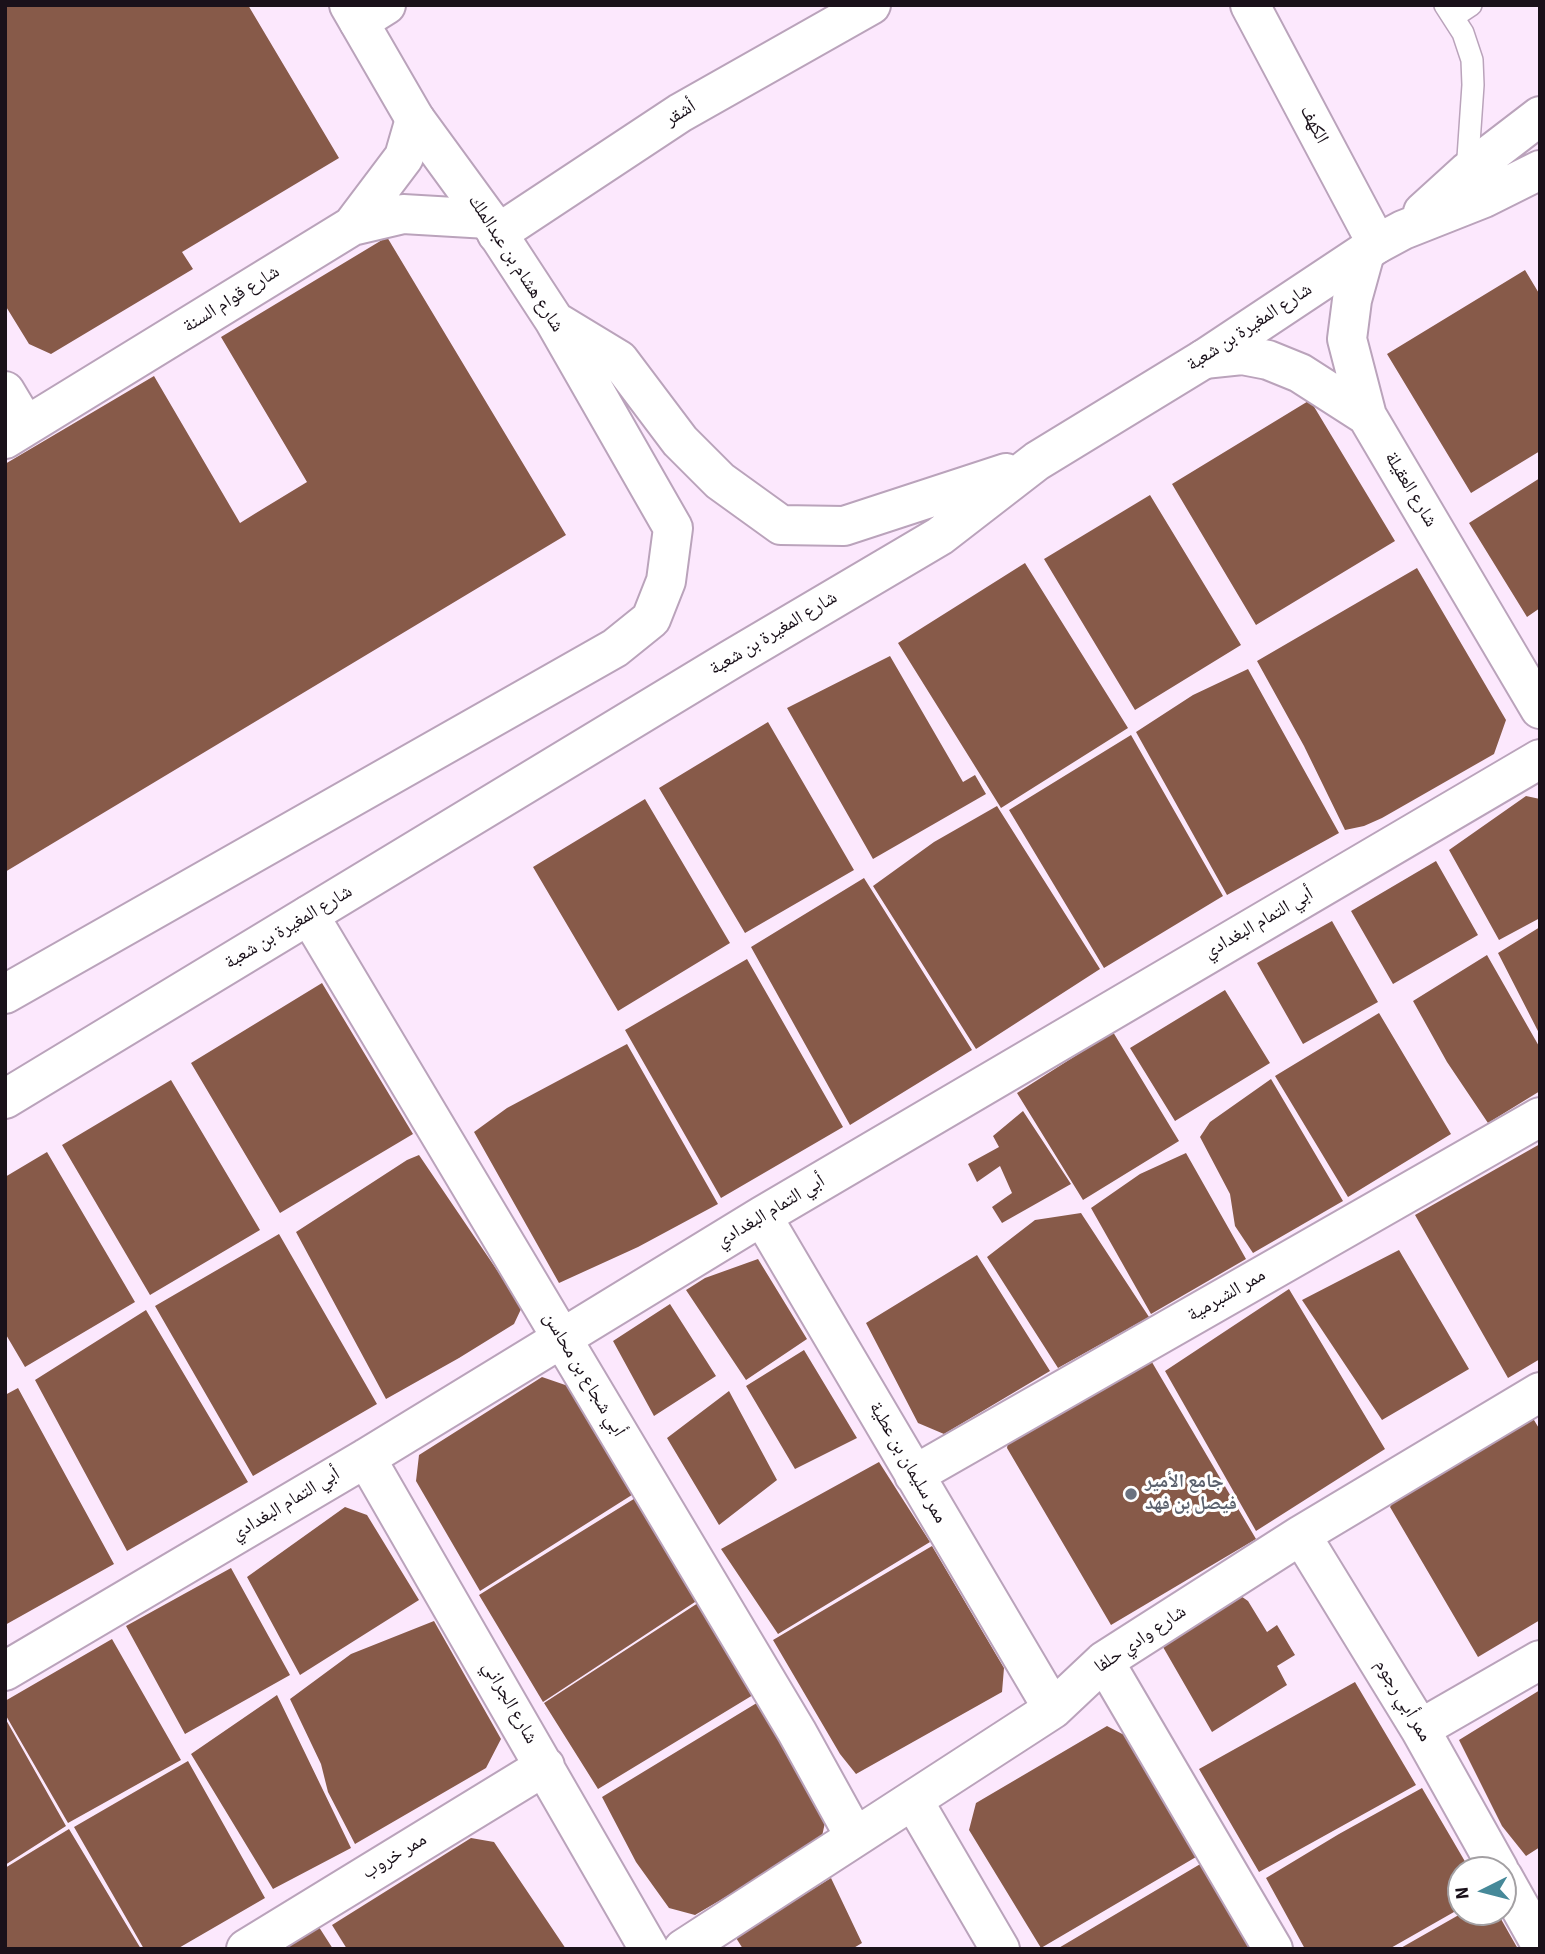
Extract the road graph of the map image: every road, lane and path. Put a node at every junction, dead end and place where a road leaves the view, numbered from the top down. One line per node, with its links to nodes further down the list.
1 (871, 5): 11 (street, أشقر)
2 (1250, 5): 12 (street, الكهف)
3 (1471, 5): 5 (lane)
4 (365, 11): 7 (street, شارع هشام بن عبدالملك)
5 (1449, 11): 9 (lane)
6 (1540, 116): 9 (street)
7 (415, 119): 10 (street, شارع قوام السنة); 11 (street, شارع هشام بن عبدالملك)
8 (1540, 170): 12 (street, شارع المغيرة بن شعبة)
9 (1467, 172): 12 (street)
10 (352, 226): 11 (street); 17 (street, شارع قوام السنة)
11 (493, 226): 13 (street, شارع هشام بن عبدالملك)
12 (1382, 242): 14 (street, شارع المغيرة بن شعبة); 16 (street, شارع العقيلة)
13 (554, 320): 18 (street); 22 (street, شارع هشام بن عبدالملك)
14 (1204, 359): 16 (street); 18 (street, شارع المغيرة بن شعبة)
15 (5, 391): 17 (street)
16 (1367, 416): 19 (street, شارع العقيلة)
17 (16, 432)
18 (1037, 461): 21 (street, شارع المغيرة بن شعبة)
19 (1540, 709)
20 (1540, 759): 25 (street, أبي التمام البغدادي)
21 (309, 915): 23 (street, شارع المغيرة بن شعبة); 26 (street, أبي شجاع بن محاسن)
22 (5, 995)
23 (5, 1100)
24 (1540, 1117): 29 (street, ممر الشبرمية)
25 (762, 1216): 26 (street, أبي التمام البغدادي); 29 (street, ممر سليمان بن عطية)
26 (561, 1339): 28 (street, أبي التمام البغدادي); 38 (street, أبي شجاع بن محاسن)
27 (1540, 1392): 30 (street, شارع وادي حلفا)
28 (366, 1458): 33 (street, أبي التمام البغدادي); 36 (street, شارع الجراني)
29 (914, 1475): 34 (street, ممر سليمان بن عطية)
30 (1301, 1535): 32 (street, شارع وادي حلفا); 35 (street, ممر أبي رجوم)
31 (1540, 1660): 35 (street)
32 (1104, 1661): 34 (street, شارع وادي حلفا); 46 (street)
33 (5, 1671)
34 (1053, 1709): 37 (street, شارع وادي حلفا)
35 (1419, 1729): 39 (street, ممر أبي رجوم)
36 (545, 1766): 42 (street, ممر خروب); 43 (street, شارع الجراني)
37 (913, 1800): 38 (street, شارع وادي حلفا); 45 (street)
38 (855, 1837): 44 (street, شارع وادي حلفا)
39 (1491, 1856)
40 (1517, 1902): 41 (street)
41 (1540, 1943)
42 (246, 1949)
43 (649, 1949)
44 (682, 1949)
45 (1000, 1949)
46 (1273, 1949)

